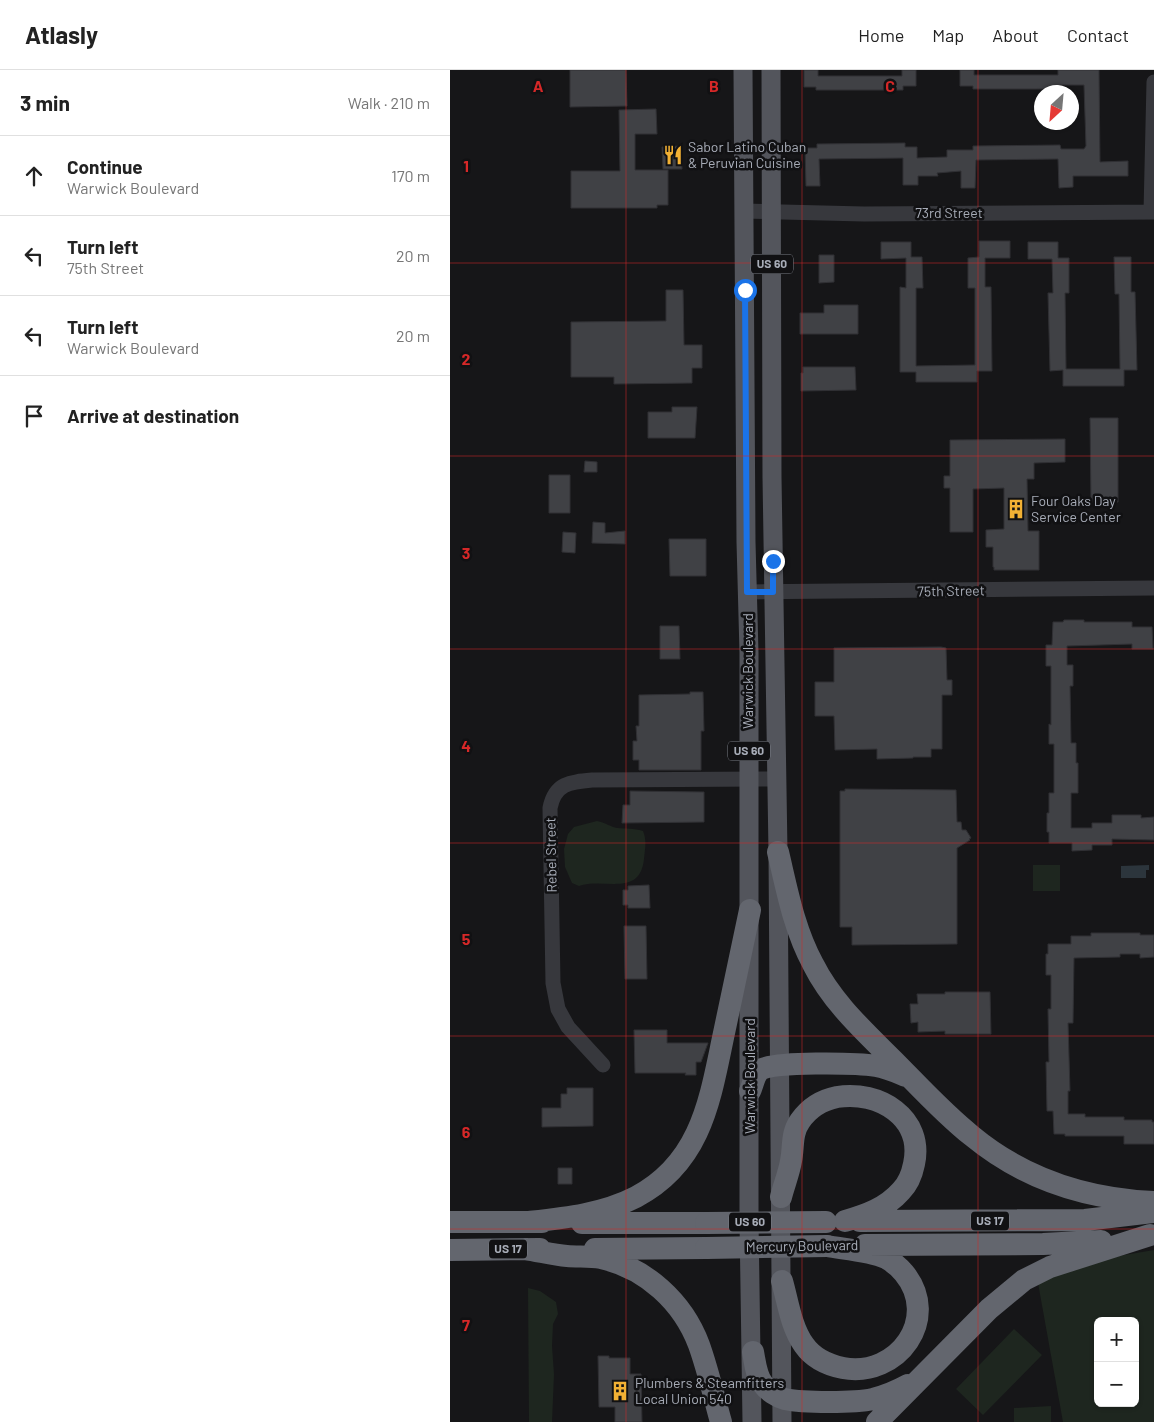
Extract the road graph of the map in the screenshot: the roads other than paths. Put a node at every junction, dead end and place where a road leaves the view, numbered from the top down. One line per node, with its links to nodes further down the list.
1 (743, 70): 4 (main road, Warwick Boulevard / US 60)
2 (771, 70): 5 (main road, Warwick Boulevard / US 60)
3 (1154, 82): 6 (street)
4 (744, 211): 5 (street, 73rd Street); 8 (main road, Warwick Boulevard / US 60)
5 (772, 212): 6 (street, 73rd Street); 9 (main road, Warwick Boulevard / US 60)
6 (1152, 212)
7 (1154, 588): 9 (street, 75th Street)
8 (747, 592): 9 (street, 75th Street); 11 (main road, Warwick Boulevard / US 60)
9 (773, 592): 10 (main road, Warwick Boulevard / US 60)
10 (776, 779): 11 (street, Rebel Street); 12 (main road, Warwick Boulevard / US 60)
11 (749, 780): 13 (main road, Warwick Boulevard / US 60); 14 (street, Rebel Street)
12 (778, 852): 15 (main road, Warwick Boulevard / US 60); 16 (highway)
13 (750, 910): 17 (main road, Warwick Boulevard / US 60); 21 (highway)
14 (603, 1065)
15 (779, 1065): 16 (highway); 17 (highway); 18 (main road, Warwick Boulevard / US 60)
16 (911, 1078): 19 (highway)
17 (750, 1091): 29 (main road, Warwick Boulevard / US 60)
18 (781, 1197): 23 (highway); 28 (main road, Warwick Boulevard / US 60)
19 (1154, 1202)
20 (1154, 1212): 23 (highway, Mercury Boulevard / US 17)
21 (565, 1220): 22 (highway, US 17); 23 (highway, Mercury Boulevard / US 17, bridge)
22 (450, 1222)
23 (836, 1222)
24 (1152, 1234): 25 (highway, Mercury Boulevard / US 17); 30 (highway)
25 (827, 1246): 27 (highway, Mercury Boulevard / US 17, bridge); 28 (highway)
26 (450, 1250): 27 (highway, US 17)
27 (566, 1253): 32 (highway)
28 (782, 1281): 31 (main road, Warwick Boulevard / US 60)
29 (753, 1352): 31 (highway); 33 (main road, Warwick Boulevard / US 60)
30 (918, 1380): 31 (highway); 35 (highway)
31 (782, 1398): 34 (main road, Warwick Boulevard / US 60)
32 (721, 1422)
33 (752, 1422)
34 (782, 1422)
35 (877, 1422)

